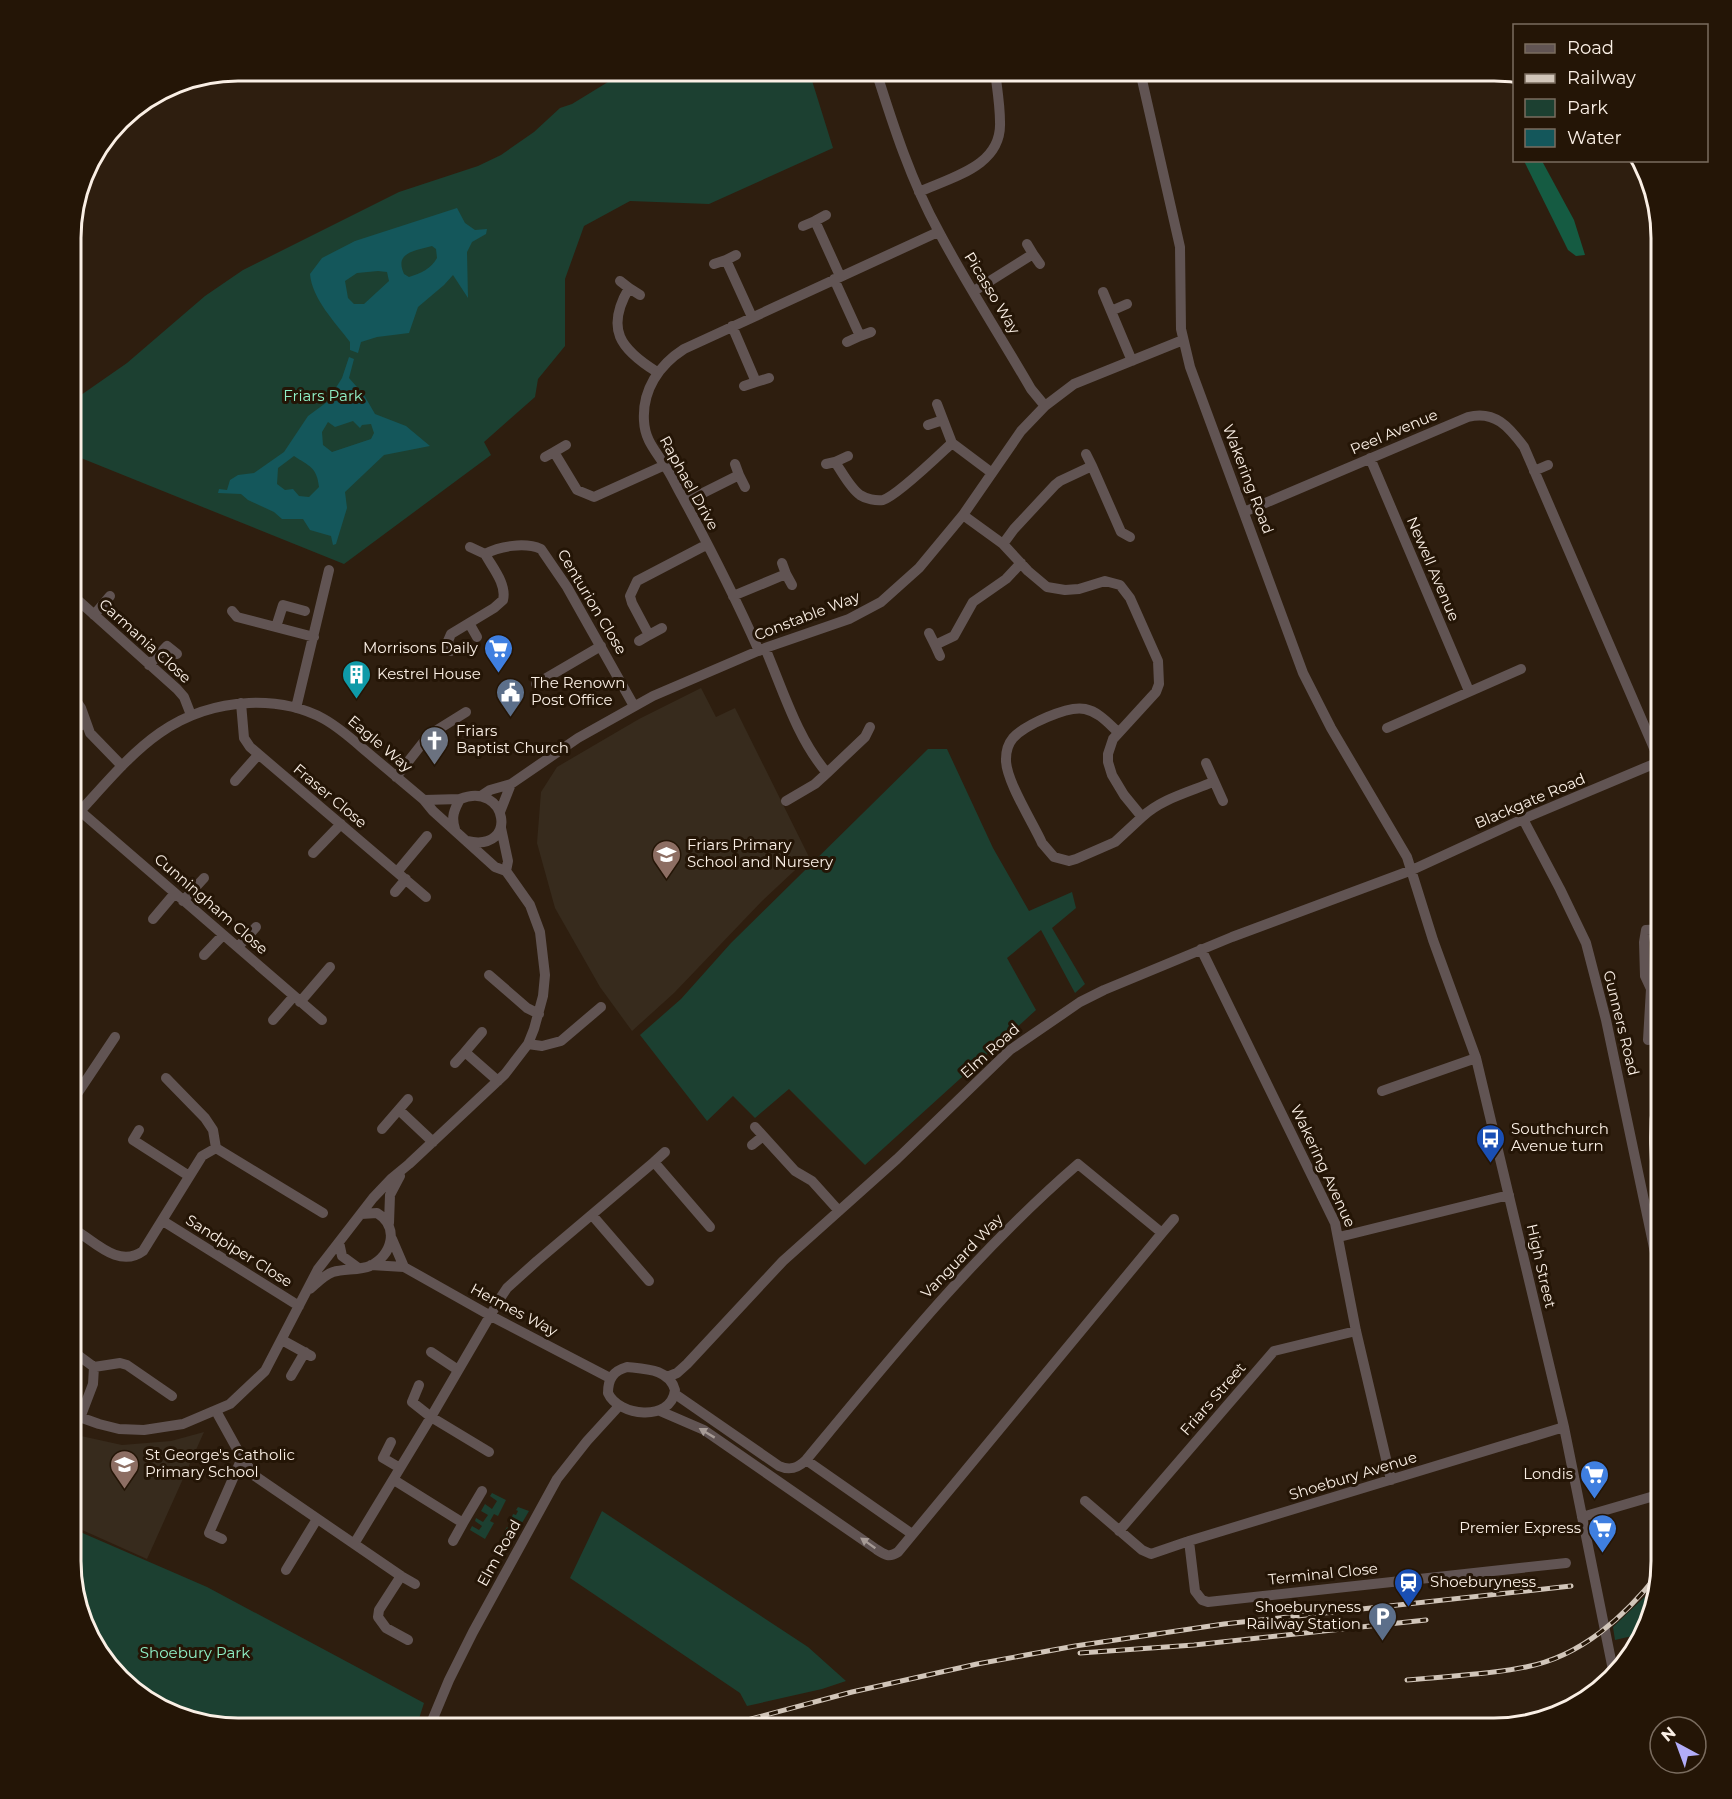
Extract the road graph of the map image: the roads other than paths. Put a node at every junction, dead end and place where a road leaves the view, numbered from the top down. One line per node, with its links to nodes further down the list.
1 (879, 81): 4 (street, Picasso Way)
2 (996, 81): 4 (street)
3 (1142, 81): 21 (street, Wakering Road)
4 (919, 192): 8 (street, Picasso Way)
5 (826, 216): 6 (street)
6 (815, 221): 7 (street); 11 (street)
7 (803, 226)
8 (938, 232): 11 (street, Raphael Drive); 12 (street, Picasso Way)
9 (714, 264): 17 (street)
10 (1040, 264): 12 (street)
11 (837, 278): 17 (street, Raphael Drive); 20 (street)
12 (974, 291): 29 (street, Picasso Way)
13 (1103, 292): 16 (street)
14 (640, 295): 24 (street)
15 (1126, 304): 16 (street)
16 (1111, 311): 23 (street)
17 (752, 317): 18 (street, Raphael Drive)
18 (732, 326): 24 (street, Raphael Drive); 26 (street)
19 (871, 332): 20 (street)
20 (860, 336): 22 (street)
21 (1183, 340): 23 (street, Constable Way); 46 (street, Wakering Road)
22 (848, 342)
23 (1132, 362): 29 (street, Constable Way)
24 (657, 372): 38 (street, Raphael Drive)
25 (769, 378): 26 (street)
26 (756, 382): 27 (street)
27 (744, 386)
28 (937, 404): 30 (street)
29 (1045, 406): 42 (street, Constable Way)
30 (943, 420): 31 (street); 32 (street)
31 (928, 425)
32 (952, 444): 35 (street); 42 (street)
33 (566, 445): 38 (street)
34 (1086, 454): 40 (street)
35 (848, 456)
36 (1370, 458): 41 (street, Peel Avenue); 46 (street, Peel Avenue); 77 (street, Newell Avenue)
37 (735, 464): 43 (street)
38 (665, 465): 45 (street, Raphael Drive)
39 (1548, 465): 41 (street)
40 (1092, 466): 48 (street); 49 (street)
41 (1534, 471): 89 (street, Peel Avenue)
42 (992, 473): 47 (street, Constable Way)
43 (739, 475): 44 (street); 45 (street)
44 (745, 487)
45 (685, 502): 50 (street, Raphael Drive)
46 (1244, 512): 115 (street, Wakering Road)
47 (963, 515): 49 (street); 70 (street, Constable Way)
48 (1130, 537)
49 (1003, 544): 53 (street)
50 (706, 545): 57 (street, Raphael Drive); 64 (street)
51 (470, 547): 52 (street)
52 (485, 554): 62 (street); 69 (street, Centurion Close)
53 (1021, 562): 68 (street); 88 (street)
54 (329, 570): 66 (street)
55 (792, 585): 57 (street)
56 (110, 596): 61 (street)
57 (733, 596): 70 (street, Raphael Drive)
58 (81, 603): 61 (street, Carmania Close)
59 (232, 611): 63 (street)
60 (305, 611): 63 (street)
61 (94, 615): 74 (street, Carmania Close)
62 (469, 623): 67 (street); 71 (street)
63 (276, 627): 66 (street)
64 (662, 628)
65 (929, 633): 68 (street)
66 (314, 637): 81 (street)
67 (477, 637)
68 (935, 645): 73 (street)
69 (601, 646): 76 (street); 79 (street, Centurion Close)
70 (762, 650): 79 (street, Constable Way); 94 (street, Raphael Drive)
71 (451, 651)
72 (177, 654): 74 (street)
73 (940, 656)
74 (149, 665): 83 (street, Carmania Close)
75 (1521, 669): 77 (street)
76 (536, 684)
77 (1469, 691): 87 (street)
78 (241, 704): 81 (street, Eagle Way); 83 (street, Eagle Way); 90 (street, Fraser Close)
79 (634, 706): 98 (street, Constable Way)
80 (81, 708): 84 (street)
81 (296, 708): 95 (street, Eagle Way)
82 (466, 712): 95 (street)
83 (191, 714): 92 (street, Eagle Way)
84 (86, 723): 85 (street); 92 (street)
85 (81, 725)
86 (870, 727): 94 (street)
87 (1387, 728)
88 (1118, 732): 107 (street); 107 (street)
89 (1651, 739)
90 (258, 755): 96 (street); 109 (street, Fraser Close)
91 (1206, 763): 97 (street)
92 (122, 766): 104 (street, Eagle Way)
93 (1651, 766): 108 (street, Blackgate Road)
94 (827, 773): 102 (street)
95 (396, 777): 101 (street, Eagle Way)
96 (235, 781)
97 (1213, 782): 103 (street); 107 (street)
98 (511, 784): 99 (street, Constable Way); 106 (street)
99 (481, 796): 100 (street); 106 (street)
100 (460, 799): 101 (street); 111 (street)
101 (424, 800): 111 (street, Eagle Way)
102 (786, 801)
103 (1223, 801)
104 (81, 809)
105 (81, 811): 120 (street, Cunningham Close)
106 (500, 812): 110 (street)
107 (1142, 817)
108 (1523, 819): 115 (street, Blackgate Road); 171 (street, Gunners Road)
109 (341, 824): 114 (street); 117 (street, Fraser Close)
110 (501, 828): 113 (street); 116 (street)
111 (454, 829): 113 (street)
112 (426, 836): 117 (street)
113 (467, 841): 116 (street)
114 (313, 853)
115 (1412, 870): 127 (street, Elm Road); 143 (street, High Street)
116 (506, 871): 135 (street)
117 (401, 875): 119 (street); 121 (street, Fraser Close)
118 (204, 878): 120 (street)
119 (395, 892)
120 (179, 897): 122 (street); 125 (street, Cunningham Close)
121 (426, 897)
122 (153, 919)
123 (256, 927): 126 (street)
124 (1651, 930): 131 (street)
125 (223, 935): 126 (street, Cunningham Close); 128 (street)
126 (238, 948): 133 (street, Cunningham Close)
127 (1201, 950): 163 (street, Elm Road); 174 (street, Wakering Avenue)
128 (204, 955)
129 (330, 967): 133 (street)
130 (489, 975): 135 (street)
131 (1651, 989)
132 (1651, 989): 140 (street)
133 (297, 999): 136 (street); 137 (street, Cunningham Close)
134 (601, 1007): 141 (street)
135 (539, 1014): 141 (street)
136 (273, 1020)
137 (322, 1020)
138 (482, 1032): 142 (street)
139 (115, 1037): 147 (street)
140 (1648, 1040)
141 (528, 1044): 146 (street)
142 (465, 1052): 144 (street); 146 (street)
143 (1476, 1058): 148 (street); 162 (street, High Street)
144 (455, 1063)
145 (166, 1078): 157 (street)
146 (498, 1082): 155 (street)
147 (81, 1088)
148 (1382, 1091)
149 (408, 1099): 150 (street)
150 (399, 1110): 153 (street); 155 (street)
151 (755, 1127): 154 (street)
152 (139, 1130): 161 (street)
153 (382, 1130)
154 (764, 1136): 156 (street); 163 (street)
155 (433, 1142): 160 (street)
156 (753, 1145)
157 (216, 1148): 161 (street, Sandpiper Close); 164 (street)
158 (665, 1152): 159 (street)
159 (654, 1162): 166 (street); 170 (street)
160 (410, 1164): 165 (street); 169 (street)
161 (189, 1176): 168 (street, Sandpiper Close)
162 (1509, 1195): 174 (street); 202 (street, High Street)
163 (839, 1211): 191 (street, Elm Road)
164 (323, 1214)
165 (361, 1214): 169 (street); 176 (street)
166 (592, 1215): 180 (street); 183 (street)
167 (1174, 1219): 172 (street)
168 (163, 1221): 173 (street, Sandpiper Close); 182 (street, Sandpiper Close)
169 (389, 1223): 175 (street)
170 (710, 1227)
171 (1651, 1230)
172 (1162, 1233): 207 (street, Vanguard Way); 219 (street)
173 (81, 1234)
174 (1339, 1237): 184 (street, Wakering Avenue)
175 (392, 1239): 177 (street); 179 (street)
176 (339, 1242): 178 (street); 181 (street)
177 (371, 1265): 178 (street); 179 (street, Hermes Way)
178 (357, 1267): 181 (street)
179 (404, 1267): 183 (street, Hermes Way)
180 (649, 1281)
181 (307, 1291): 182 (street)
182 (299, 1306): 185 (street)
183 (491, 1316): 189 (street); 192 (street, Hermes Way)
184 (1356, 1330): 211 (street, Wakering Avenue); 218 (street, Friars Street)
185 (282, 1340): 190 (street); 198 (street)
186 (431, 1352): 189 (street)
187 (81, 1358): 188 (street)
188 (94, 1367): 195 (street); 196 (street)
189 (458, 1370): 200 (street)
190 (291, 1376)
191 (667, 1377): 192 (street); 194 (street)
192 (610, 1378): 197 (street)
193 (419, 1385): 200 (street)
194 (675, 1394): 199 (street); 205 (street)
195 (172, 1396)
196 (81, 1405)
197 (619, 1406): 199 (street); 232 (street, Elm Road)
198 (216, 1411): 201 (street); 206 (street)
199 (660, 1412): 208 (street, one-way to 199)
200 (431, 1417): 204 (street); 209 (street)
201 (81, 1418)
202 (1564, 1427): 211 (street, Shoebury Avenue); 215 (street, High Street)
203 (390, 1442): 209 (street)
204 (489, 1452)
205 (764, 1455): 207 (street); 208 (street)
206 (242, 1458): 216 (street); 220 (street)
207 (806, 1460): 219 (street)
208 (755, 1466): 219 (street, one-way to 208)
209 (400, 1468): 210 (street)
210 (394, 1480): 217 (street); 223 (street)
211 (1391, 1480): 222 (street, Shoebury Avenue)
212 (482, 1491): 217 (street)
213 (1651, 1497): 215 (street)
214 (1084, 1501): 218 (street)
215 (1582, 1517): 231 (street, High Street)
216 (316, 1519): 223 (street); 226 (street)
217 (463, 1523): 221 (street)
218 (1119, 1531): 222 (street, Shoebury Avenue)
219 (912, 1534)
220 (222, 1539)
221 (453, 1541)
222 (1189, 1541): 225 (street, Terminal Close)
223 (354, 1544): 227 (street)
224 (1566, 1563): 225 (street, Terminal Close)
225 (1546, 1565): 228 (street)
226 (286, 1570)
227 (401, 1576): 229 (street); 230 (street)
228 (1548, 1578)
229 (415, 1584)
230 (408, 1640)
231 (1612, 1665)
232 (433, 1718)

